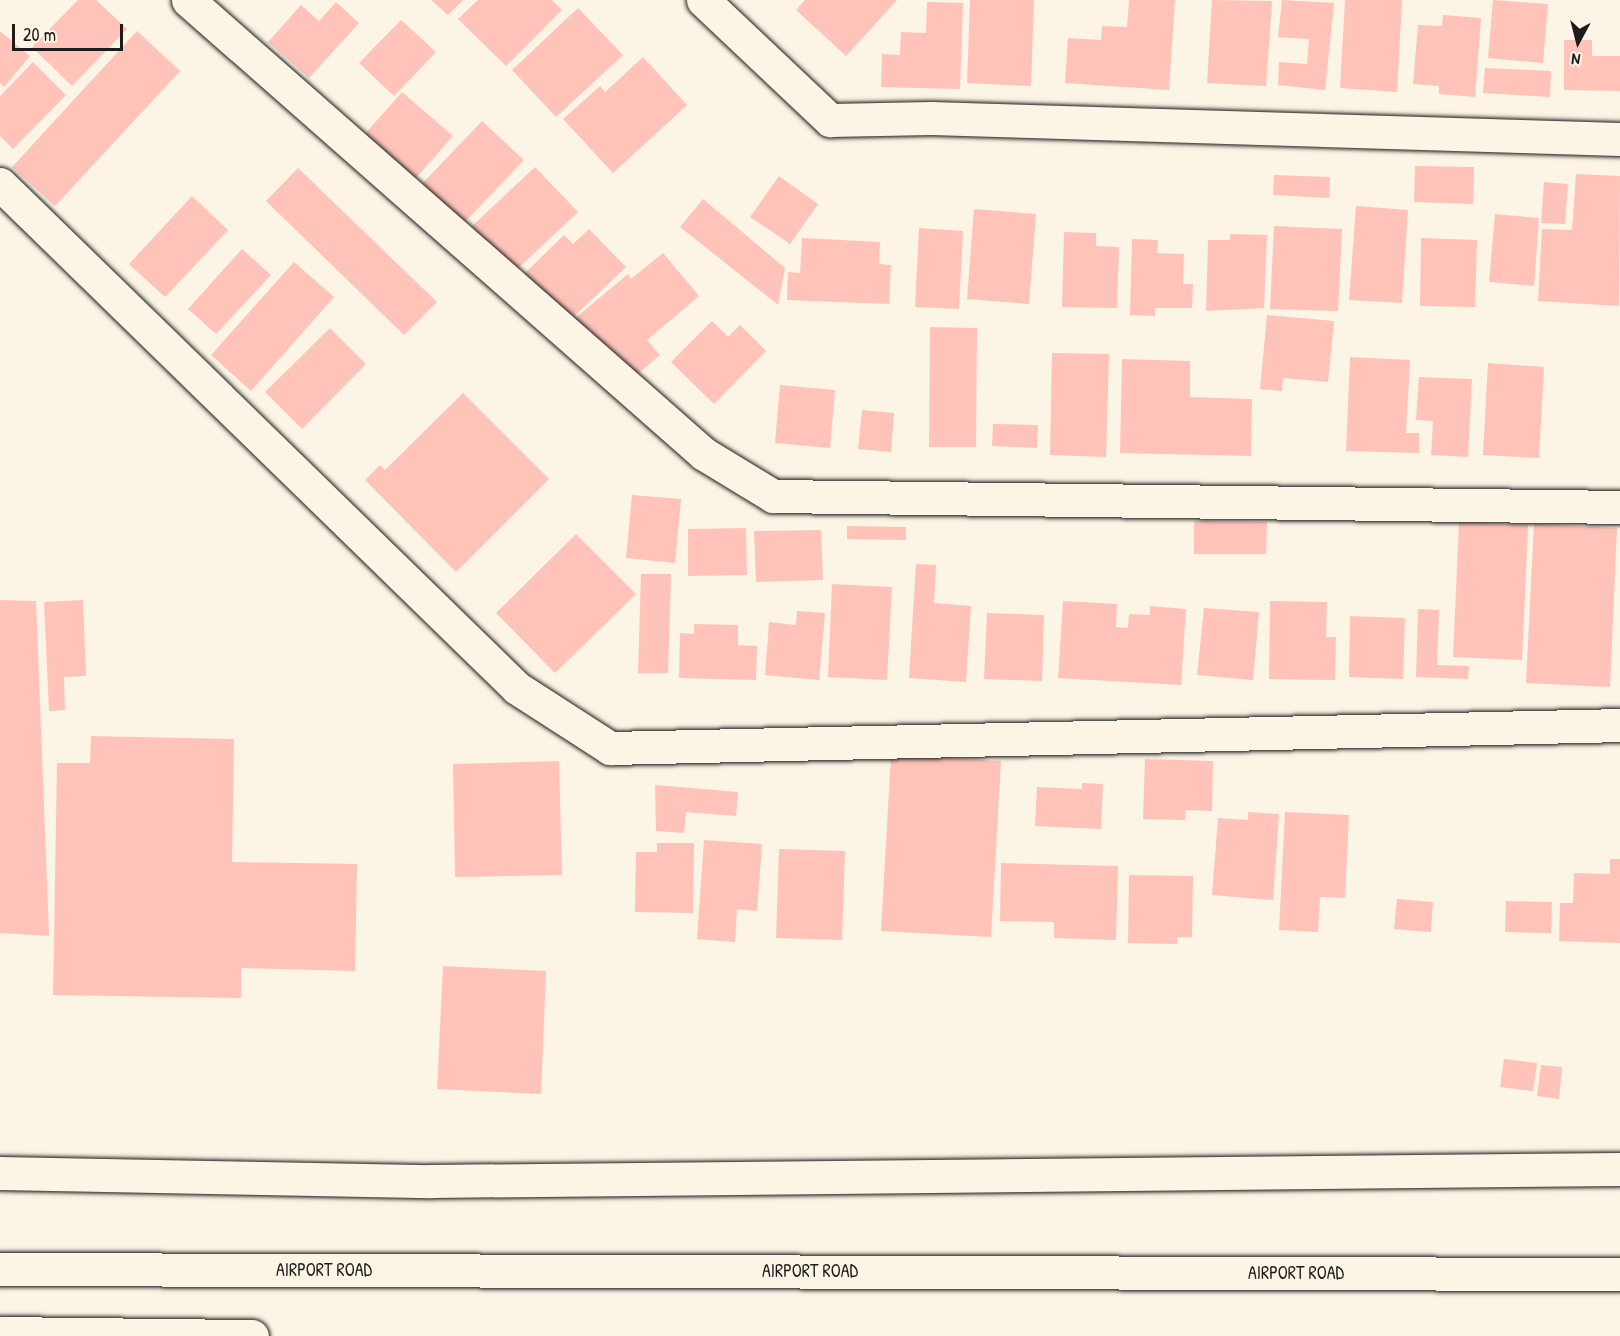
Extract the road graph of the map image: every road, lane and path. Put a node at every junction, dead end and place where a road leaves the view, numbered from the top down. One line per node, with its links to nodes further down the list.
1 (188, 0): 5 (street)
2 (703, 0): 3 (street)
3 (1620, 139)
4 (0, 184): 6 (street)
5 (1620, 507)
6 (1620, 725)
7 (1620, 1169): 8 (street)
8 (0, 1173)
9 (0, 1269): 10 (street, AIRPORT ROAD)
10 (1620, 1274)
11 (0, 1333): 12 (street)
12 (252, 1336)

